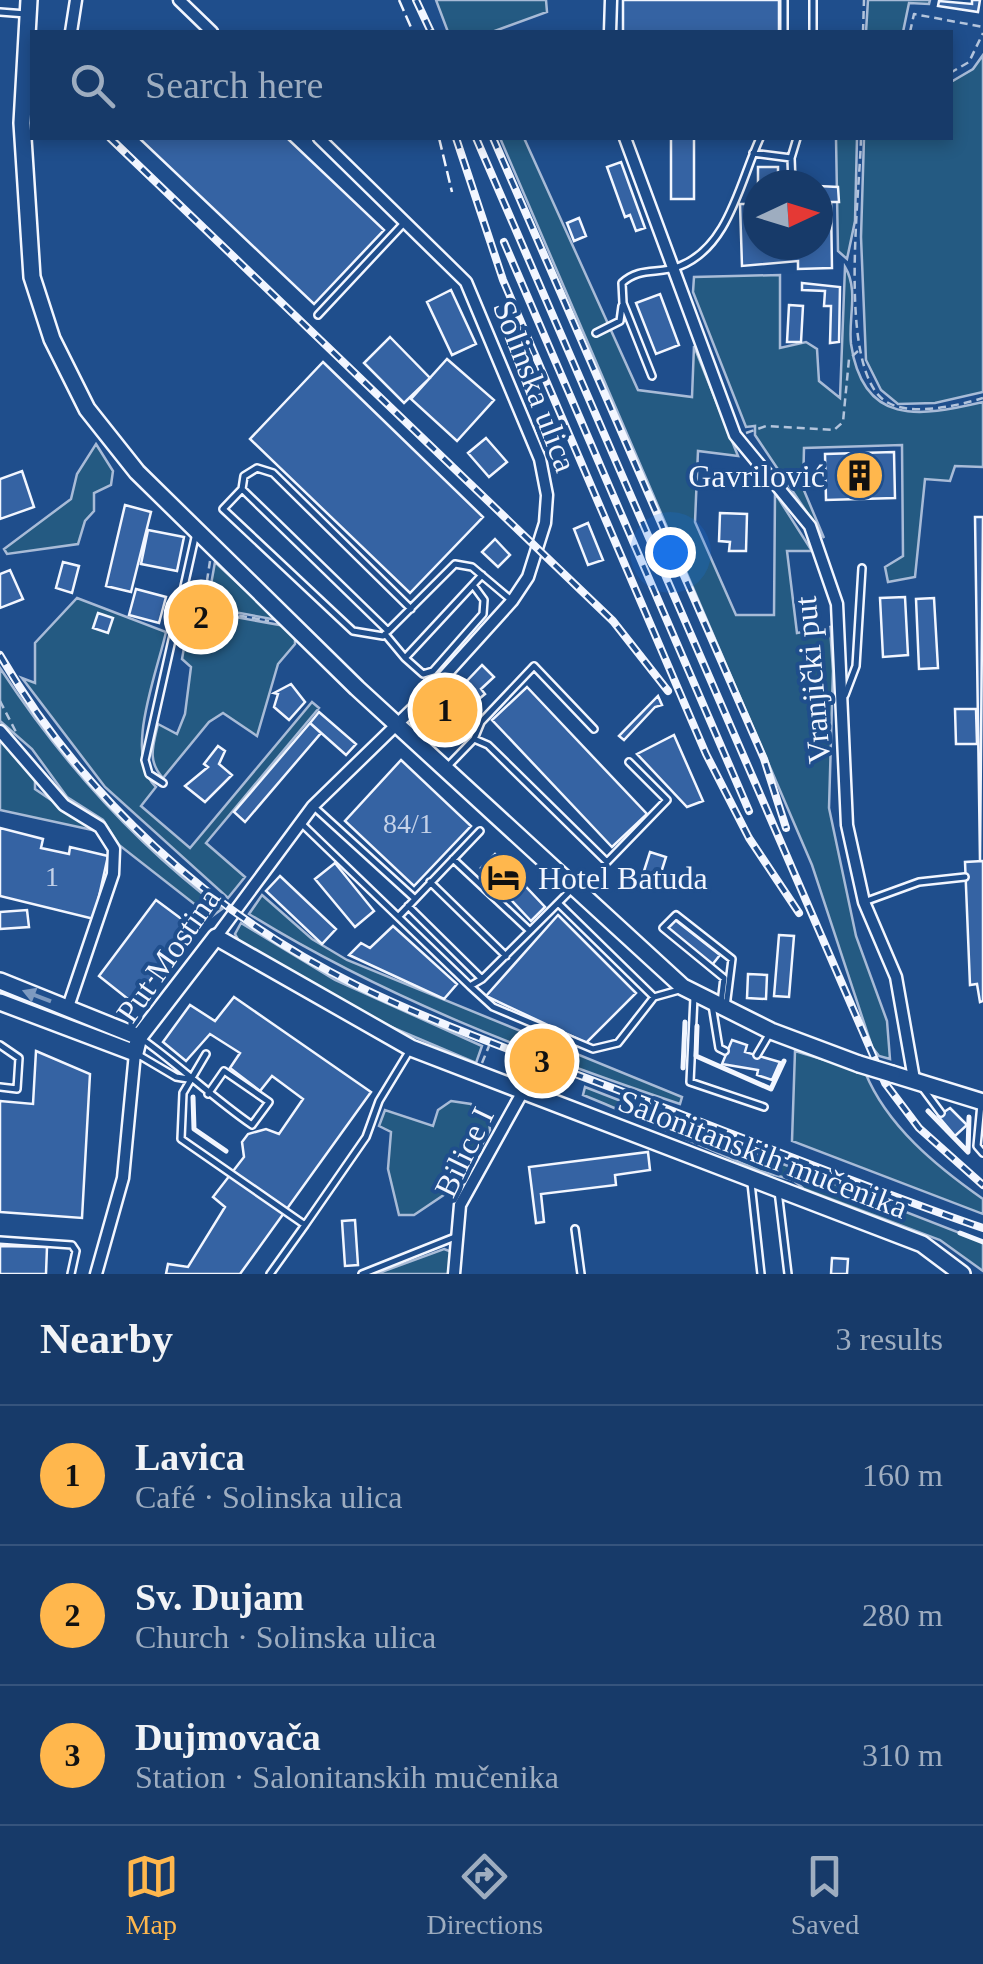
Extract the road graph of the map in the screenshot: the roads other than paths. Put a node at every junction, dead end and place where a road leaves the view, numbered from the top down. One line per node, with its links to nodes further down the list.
1 (76, 0): 8 (street)
2 (179, 0): 9 (street)
3 (611, 0): 10 (street)
4 (784, 0): 11 (lane)
5 (813, 0): 12 (lane)
6 (29, 7): 7 (lane); 27 (main road)
7 (0, 12)
8 (71, 30)
9 (210, 30)
10 (610, 30)
11 (784, 30)
12 (813, 30)
13 (321, 140): 20 (street, Solinska ulica)
14 (626, 140): 21 (street, Vranjički put)
15 (759, 140): 17 (lane)
16 (796, 140): 18 (lane)
17 (753, 153): 18 (lane); 21 (lane)
18 (791, 158): 19 (lane)
19 (791, 170)
20 (405, 222): 23 (lane); 31 (street, Solinska ulica)
21 (674, 269): 22 (lane); 35 (street, Vranjički put)
22 (623, 303): 24 (lane); 25 (lane)
23 (318, 315)
24 (596, 333)
25 (652, 376)
26 (242, 489): 32 (lane); 33 (lane); 33 (lane)
27 (196, 530): 36 (main road); 42 (lane)
28 (862, 568): 35 (lane)
29 (482, 575): 30 (lane); 31 (lane); 32 (lane)
30 (473, 584): 34 (lane); 34 (lane)
31 (512, 601): 36 (street, Solinska ulica)
32 (410, 609): 33 (lane)
33 (386, 634): 34 (lane)
34 (405, 658)
35 (844, 698): 51 (street, Vranjički put)
36 (397, 723): 41 (main road); 43 (street, Put Mostina)
37 (594, 729): 39 (lane)
38 (0, 731): 65 (street)
39 (474, 738): 40 (lane); 41 (lane)
40 (629, 762)
41 (446, 768): 49 (main road)
42 (162, 784)
43 (313, 806): 44 (street, Put Mostina); 50 (lane)
44 (300, 822): 54 (lane); 56 (street, Put Mostina)
45 (480, 831): 46 (lane)
46 (453, 859): 48 (lane); 55 (lane)
47 (965, 877): 51 (lane)
48 (430, 882): 50 (lane); 57 (lane)
49 (574, 888): 52 (lane); 61 (main road)
50 (414, 898): 53 (lane)
51 (864, 902): 74 (street, Vranjički put)
52 (558, 903): 55 (lane); 62 (lane)
53 (408, 906): 54 (lane); 58 (lane)
54 (400, 915): 60 (lane)
55 (530, 931): 57 (lane)
56 (216, 938): 68 (main road, Put Mostina); 69 (main road, Salonitanskih mučenika)
57 (506, 956): 58 (lane)
58 (482, 979): 60 (lane)
59 (0, 982): 65 (main road, one-way to 59)
60 (470, 986): 62 (lane)
61 (682, 992): 62 (lane); 64 (main road); 78 (lane)
62 (654, 997)
63 (0, 1002): 68 (main road)
64 (719, 1006): 64 (lane); 66 (main road); 70 (lane)
65 (68, 1007): 68 (main road)
66 (771, 1031): 72 (lane); 74 (main road, bridge)
67 (0, 1045): 75 (lane)
68 (137, 1045): 73 (lane); 73 (lane); 89 (street, Put Mostina)
69 (411, 1048): 76 (main road, Salonitanskih mučenika); 84 (lane)
70 (724, 1051)
71 (206, 1054): 73 (lane)
72 (757, 1055)
73 (188, 1079): 77 (lane); 84 (lane)
74 (915, 1080): 79 (main road); 80 (lane)
75 (0, 1087)
76 (522, 1093): 82 (main road, Salonitanskih mučenika); 86 (street, Bilice I)
77 (208, 1094): 77 (lane)
78 (764, 1107)
79 (982, 1110): 81 (lane)
80 (941, 1113)
81 (983, 1153)
82 (750, 1178): 83 (main road, Salonitanskih mučenika); 94 (lane)
83 (777, 1188): 95 (lane); 96 (main road, Salonitanskih mučenika)
84 (305, 1225): 90 (lane)
85 (575, 1229): 93 (lane)
86 (458, 1236): 91 (lane, Bilice I); 92 (street, Bilice I)
87 (0, 1240): 88 (lane)
88 (71, 1274)
89 (96, 1274)
90 (270, 1274)
91 (362, 1274)
92 (454, 1274)
93 (581, 1274)
94 (761, 1274)
95 (788, 1274)
96 (962, 1274)

